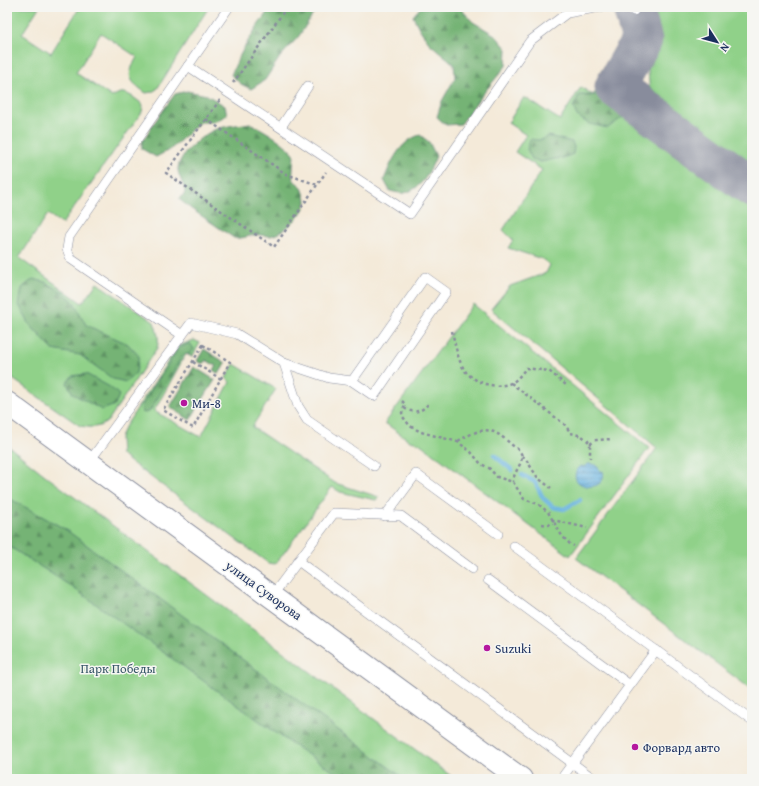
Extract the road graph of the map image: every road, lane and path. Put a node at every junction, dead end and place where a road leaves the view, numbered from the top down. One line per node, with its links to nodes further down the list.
1 (229, 7): 5 (lane)
2 (287, 7): 7 (path)
3 (601, 7): 4 (lane)
4 (569, 10): 10 (lane)
5 (188, 66): 7 (lane); 13 (lane)
6 (308, 86): 9 (lane)
7 (226, 91): 8 (path); 9 (lane)
8 (206, 119): 11 (path); 11 (path)
9 (281, 127): 10 (lane)
10 (333, 162): 11 (path)
11 (318, 184)
12 (452, 331): 18 (path)
13 (182, 335): 15 (lane); 29 (lane)
14 (193, 362): 16 (path); 16 (path); 16 (path)
15 (284, 364): 17 (lane); 30 (lane)
16 (221, 379)
17 (352, 381): 17 (lane)
18 (511, 383): 19 (path); 26 (path)
19 (566, 385)
20 (402, 402): 23 (path)
21 (7, 403): 29 (main road, улица Суворова)
22 (429, 403): 23 (path)
23 (404, 408): 25 (path)
24 (612, 439): 26 (path)
25 (457, 442): 27 (path); 31 (path)
26 (590, 444): 28 (path)
27 (522, 456): 31 (path); 32 (path)
28 (590, 458)
29 (89, 462): 43 (main road, улица Суворова)
30 (374, 466)
31 (513, 482): 34 (path)
32 (551, 488)
33 (385, 516): 37 (lane); 40 (lane); 41 (lane)
34 (553, 520): 35 (path); 36 (path); 39 (path)
35 (542, 524)
36 (587, 528)
37 (498, 534)
38 (514, 546): 44 (lane)
39 (574, 546)
40 (298, 562): 43 (lane); 47 (lane)
41 (472, 569)
42 (488, 580): 45 (lane)
43 (272, 596): 48 (main road, улица Суворова)
44 (656, 650): 45 (lane); 46 (lane)
45 (630, 685): 47 (lane)
46 (752, 721)
47 (573, 763): 49 (lane); 50 (lane)
48 (521, 779)
49 (561, 779)
50 (594, 779)

